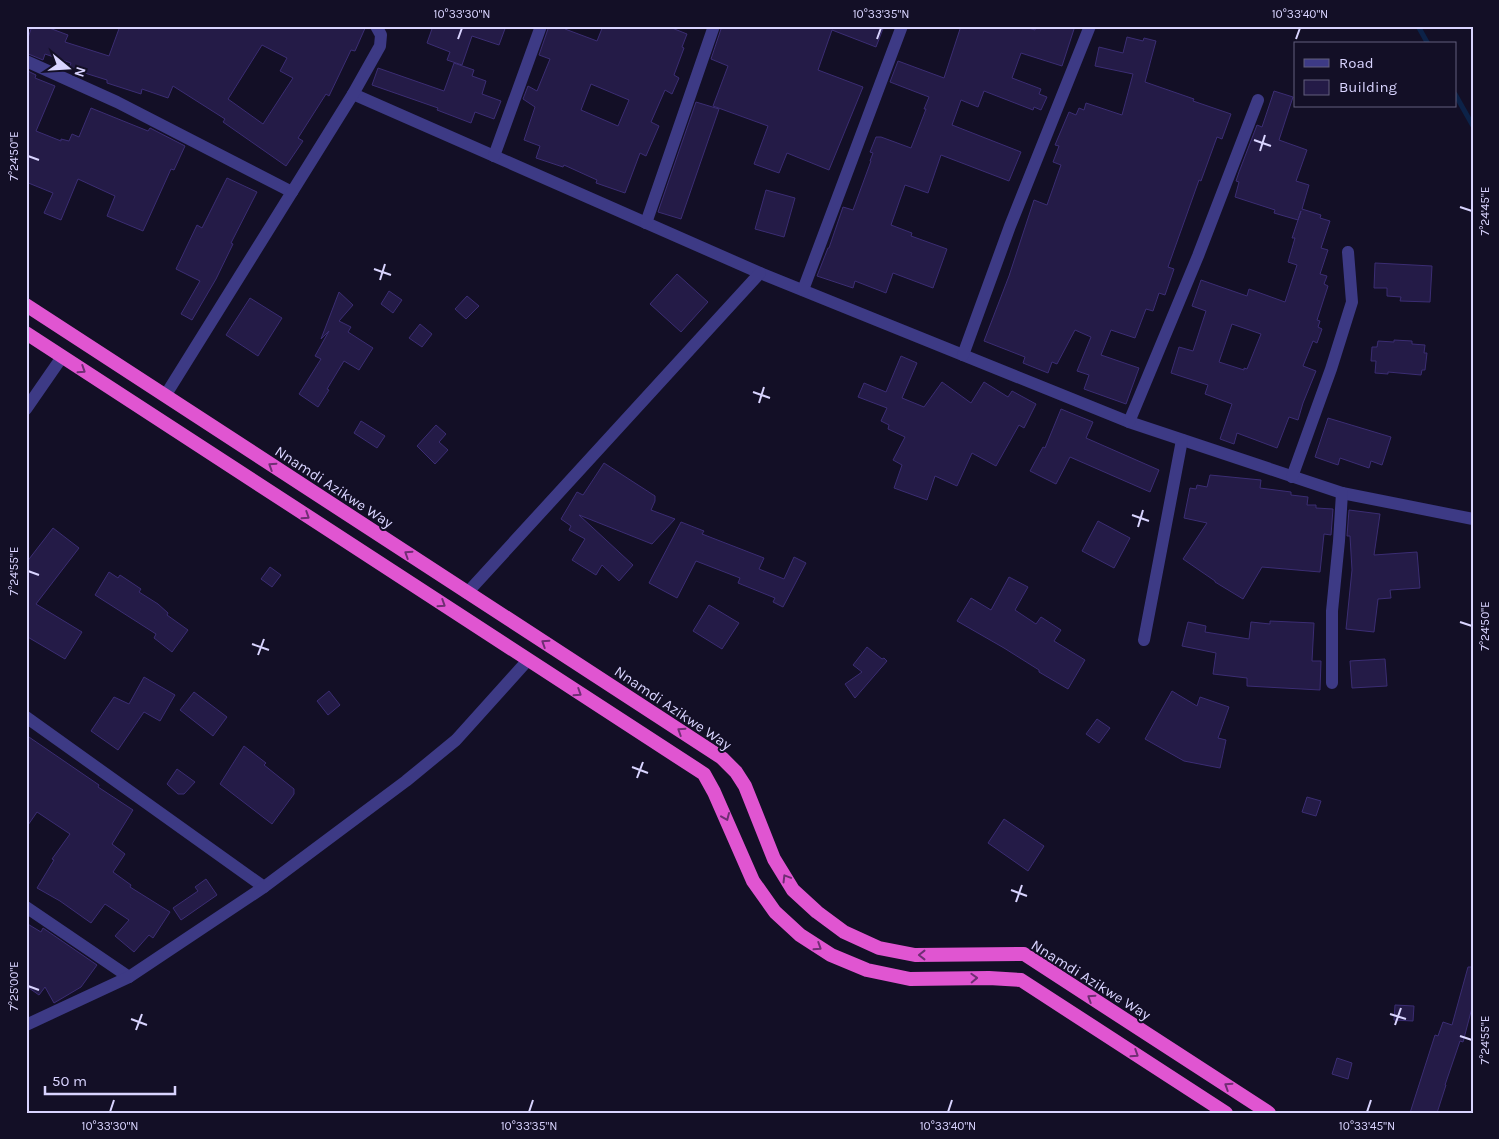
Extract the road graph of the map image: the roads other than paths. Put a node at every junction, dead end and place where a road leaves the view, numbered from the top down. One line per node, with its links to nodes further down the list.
1 (376, 26): 7 (street)
2 (541, 26): 9 (street)
3 (714, 26): 11 (street)
4 (902, 26): 14 (street)
5 (1090, 26): 17 (street)
6 (26, 61): 10 (street)
7 (353, 94): 9 (street); 10 (street)
8 (1258, 100): 21 (street)
9 (494, 156): 11 (street)
10 (292, 192): 19 (street)
11 (646, 223): 13 (street)
12 (1348, 252): 23 (street)
13 (760, 272): 14 (street); 26 (street)
14 (803, 290): 17 (street)
15 (26, 305): 19 (highway, Nnamdi Azikwe Way)
16 (26, 334): 18 (highway)
17 (964, 355): 21 (street)
18 (62, 357): 20 (street); 28 (highway, one-way to 28)
19 (165, 396): 26 (highway, Nnamdi Azikwe Way, one-way to 19)
20 (26, 409)
21 (1129, 422): 22 (street)
22 (1182, 440): 23 (street); 27 (street)
23 (1292, 477): 24 (street)
24 (1342, 493): 25 (street); 29 (street)
25 (1473, 519)
26 (467, 592): 36 (highway, Nnamdi Azikwe Way, one-way to 26)
27 (1144, 640)
28 (528, 660): 31 (street); 35 (highway, one-way to 35)
29 (1332, 683)
30 (26, 717): 31 (street)
31 (264, 887): 33 (street)
32 (26, 907): 33 (street)
33 (129, 977): 34 (street)
34 (26, 1025)
35 (1226, 1113)
36 (1269, 1113)

